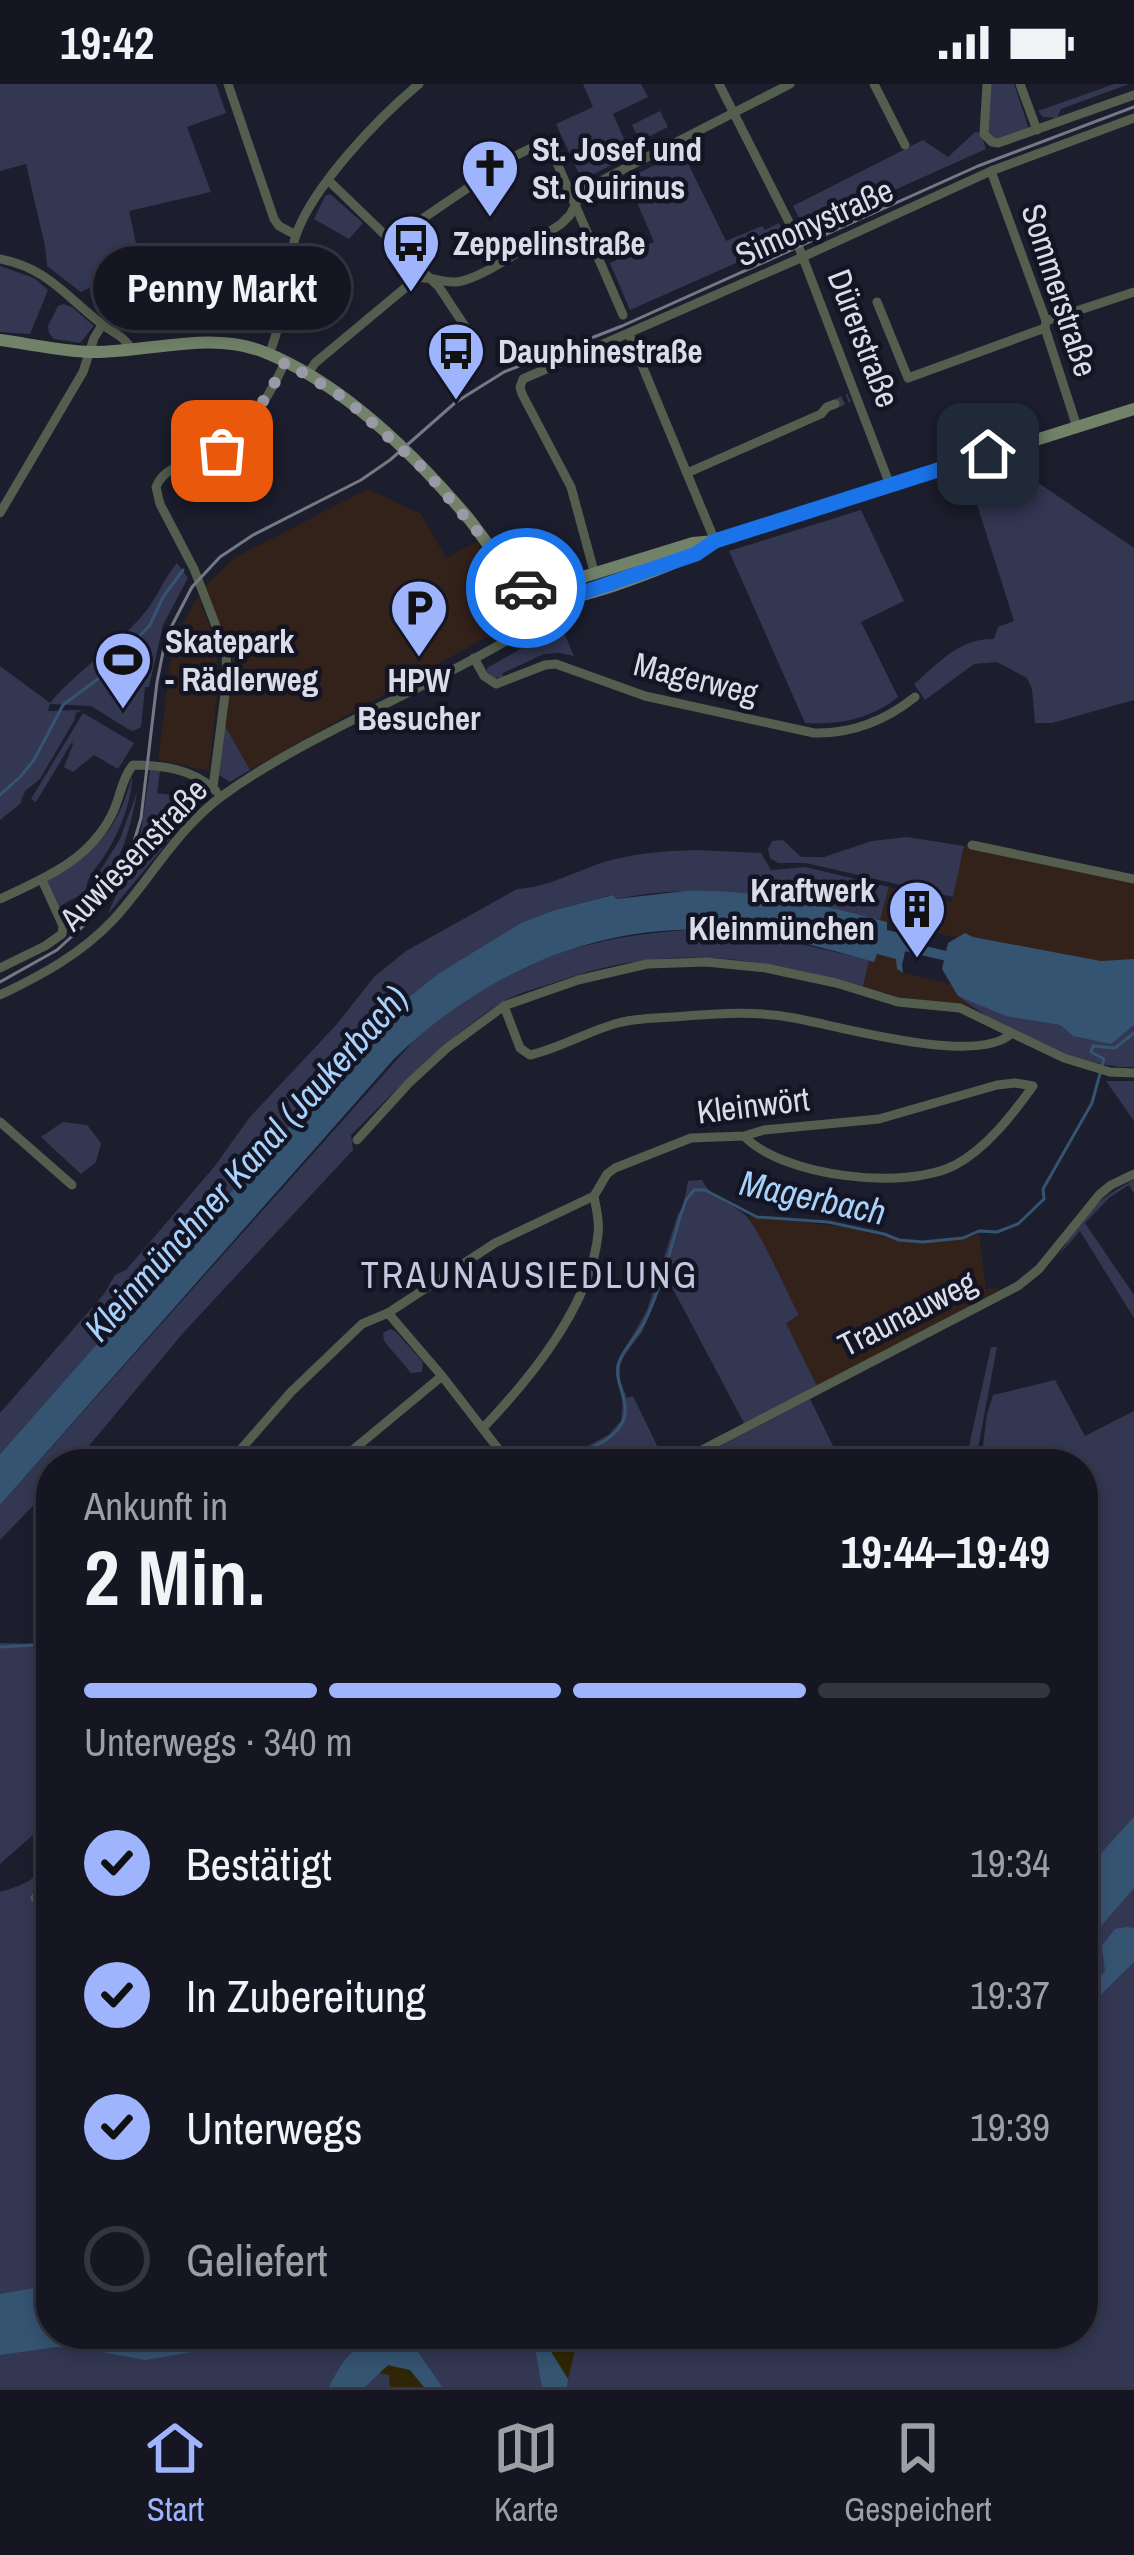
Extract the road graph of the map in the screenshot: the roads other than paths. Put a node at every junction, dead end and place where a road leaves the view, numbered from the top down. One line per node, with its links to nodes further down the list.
1 (228, 84): 16 (street)
2 (419, 84): 14 (street)
3 (719, 84): 9 (street, Dürerstraße)
4 (790, 84): 9 (street)
5 (874, 84): 12 (street)
6 (987, 84): 11 (street)
7 (1020, 84): 11 (street)
8 (1134, 94): 11 (street)
9 (734, 112): 15 (street); 18 (street, Dürerstraße)
10 (1134, 118): 13 (street, Simonystraße)
11 (1036, 130)
12 (905, 145)
13 (991, 171): 18 (street, Simonystraße); 25 (street, Sommerstraße)
14 (328, 180): 16 (street); 17 (street)
15 (576, 202): 17 (street); 20 (street); 23 (street)
16 (296, 235): 31 (street)
17 (392, 241): 20 (street)
18 (803, 257): 26 (street, Simonystraße); 38 (street, Dürerstraße)
19 (0, 259): 24 (street)
20 (430, 278): 27 (street); 33 (street)
21 (1134, 292): 25 (street)
22 (877, 302): 25 (street)
23 (623, 315)
24 (102, 325): 29 (street); 30 (street)
25 (1045, 325): 36 (street, Sommerstraße)
26 (629, 334): 37 (street); 41 (street, Simonystraße)
27 (472, 337)
28 (0, 340): 30 (main road)
29 (132, 350): 30 (main road); 31 (main road)
30 (90, 352): 39 (street)
31 (269, 354): 32 (main road)
32 (285, 362): 33 (main road); 45 (street)
33 (308, 375): 42 (main road)
34 (835, 404): 37 (street)
35 (1134, 409): 36 (main road)
36 (1077, 427): 38 (main road)
37 (687, 472): 40 (street)
38 (890, 485): 40 (main road)
39 (0, 513)
40 (715, 541): 41 (main road); 42 (main road)
41 (595, 575): 42 (main road)
42 (542, 596): 43 (street, Auwiesenstraße)
43 (474, 658): 44 (street, Magerweg); 45 (street, Auwiesenstraße)
44 (915, 697)
45 (217, 792): 48 (street); 51 (street, Auwiesenstraße)
46 (972, 845): 47 (street)
47 (1134, 879)
48 (42, 880): 49 (street); 50 (street, Auwiesenstraße)
49 (0, 899)
50 (0, 968)
51 (0, 995)
52 (504, 1006): 53 (street); 53 (street); 57 (street)
53 (1011, 1034): 54 (street)
54 (1134, 1072)
55 (0, 1122): 59 (street)
56 (744, 1136): 56 (street, Kleinwört); 60 (street, Kleinwört)
57 (357, 1140)
58 (1134, 1174): 67 (street, Traunauweg)
59 (72, 1185)
60 (594, 1196): 61 (street, Kleinwört); 63 (street)
61 (388, 1313): 62 (street); 64 (street, Kleinwört)
62 (442, 1376): 63 (street); 65 (street)
63 (483, 1428): 66 (street)
64 (241, 1449)
65 (354, 1449)
66 (499, 1449)
67 (704, 1449)

